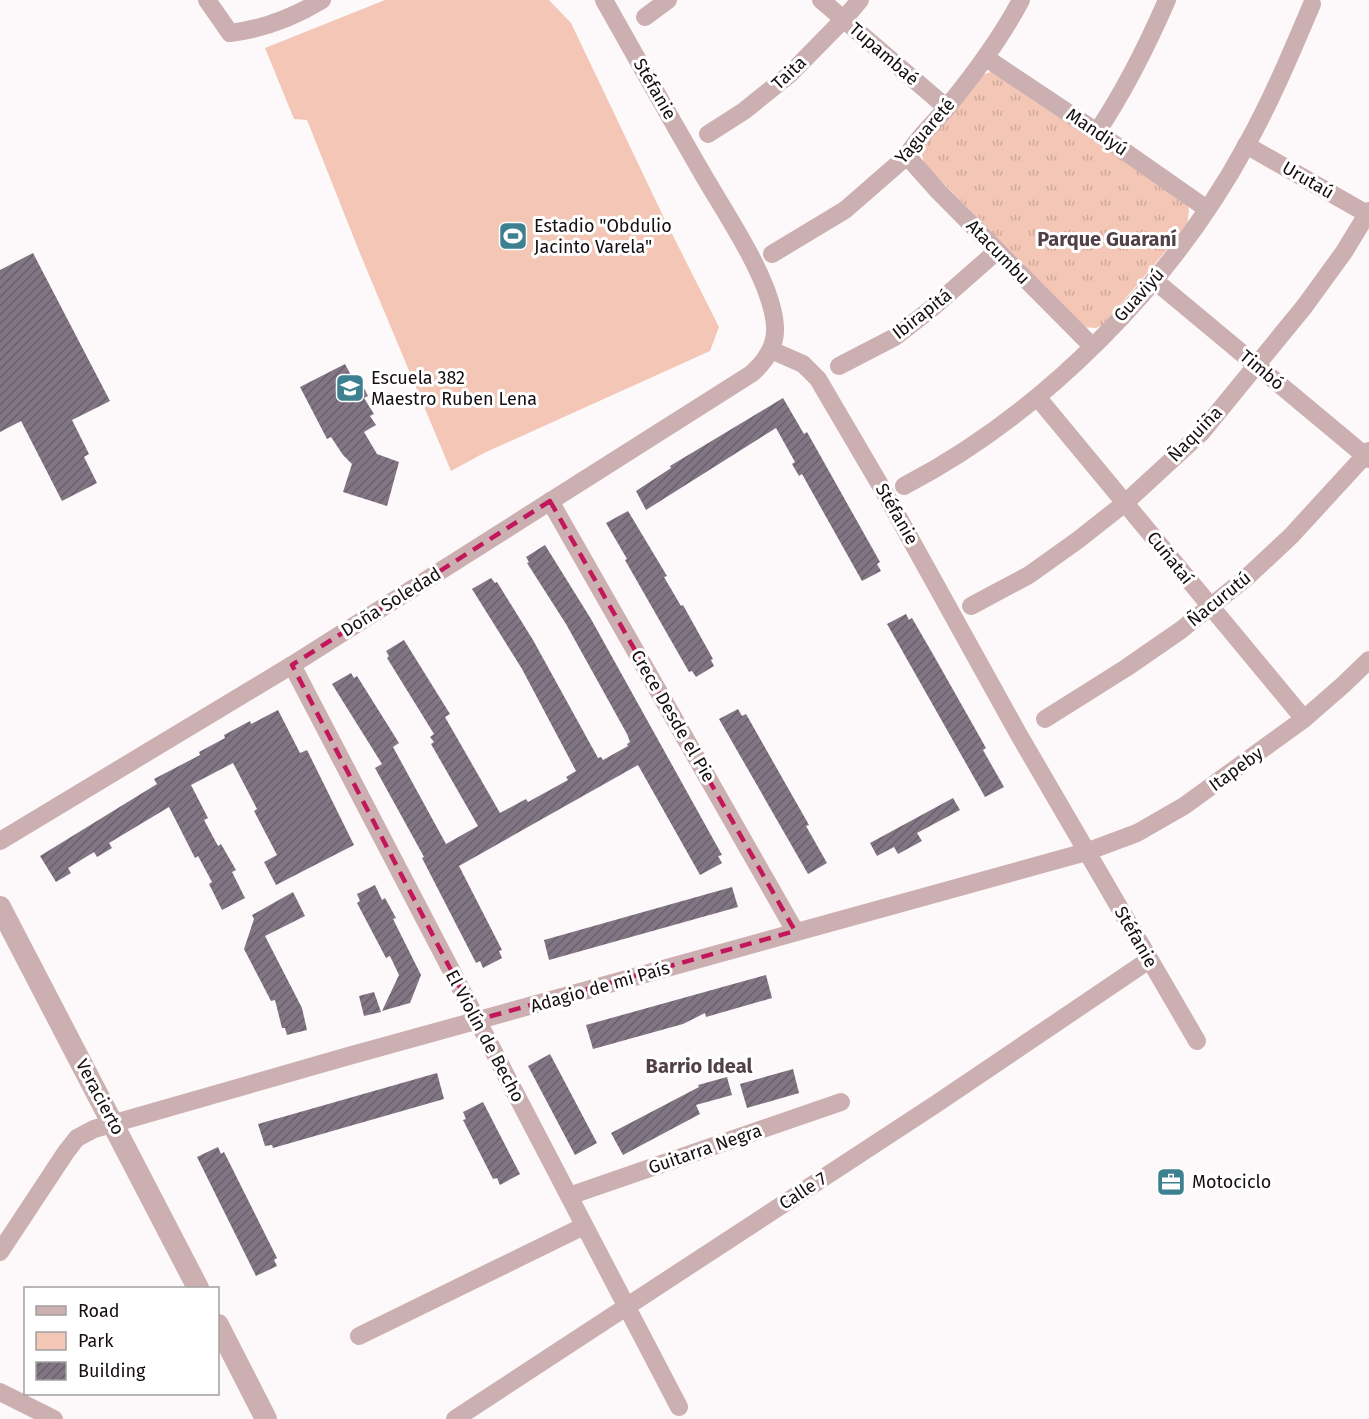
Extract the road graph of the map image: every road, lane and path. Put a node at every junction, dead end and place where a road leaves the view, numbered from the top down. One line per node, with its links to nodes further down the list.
1 (207, 0): 2 (street)
2 (322, 0)
3 (604, 0): 24 (street, Stéfanie)
4 (668, 0): 10 (street)
5 (821, 0): 11 (street, Tupambaé)
6 (860, 0): 11 (street, Taita)
7 (1021, 0): 12 (street, Yaguareté)
8 (1167, 0): 14 (street)
9 (1312, 4): 16 (street, Guaviyú)
10 (645, 17)
11 (844, 20): 13 (street, Tupambaé); 15 (street, Taita)
12 (986, 58): 13 (street, Yaguareté); 14 (street, Mandiyú)
13 (947, 108): 17 (street, Yaguareté)
14 (1097, 132): 18 (street, Mandiyú)
15 (708, 134)
16 (1246, 145): 18 (street, Guaviyú); 19 (street, Urutaú)
17 (907, 156): 20 (street, Atacumbu); 21 (street, Yaguareté)
18 (1207, 208): 22 (street, Guaviyú)
19 (1368, 213): 26 (street, Ñaquiña)
20 (997, 251): 23 (street, Atacumbu); 25 (street, Ibirapitá)
21 (772, 254)
22 (1154, 280): 23 (street, Guaviyú); 26 (street, Timbó)
23 (1092, 346): 27 (street, Guaviyú)
24 (771, 350): 30 (street, Doña Soledad); 39 (street, Stéfanie)
25 (839, 366)
26 (1257, 366): 28 (street, Timbó); 31 (street, Ñaquiña)
27 (1038, 398): 29 (street, Guaviyú); 31 (street, Cuñataí)
28 (1368, 456): 33 (street, Ñacurutú)
29 (904, 486)
30 (550, 501): 35 (street, Doña Soledad); 41 (street, Crece Desde el Pie)
31 (1125, 503): 32 (street, Ñaquiña); 33 (street, Cuñataí)
32 (971, 606)
33 (1210, 607): 36 (street, Cuñataí); 37 (street, Ñacurutú)
34 (1369, 660): 36 (street, Itapeby)
35 (292, 665): 38 (street, Doña Soledad); 43 (street, El Violín de Becho)
36 (1304, 718): 39 (street, Itapeby)
37 (1045, 719)
38 (0, 841)
39 (1086, 852): 41 (street, Adagio de mi País); 42 (street, Stéfanie)
40 (0, 907): 46 (street, Veracierto)
41 (795, 931): 43 (street, Adagio de mi País)
42 (1149, 960): 44 (street, Stéfanie); 51 (street, Calle 7)
43 (477, 1020): 46 (street, Adagio de mi País); 47 (street, El Violín de Becho)
44 (1197, 1041)
45 (841, 1102): 47 (street, Guitarra Negra)
46 (113, 1122): 49 (street, Adagio de mi País); 50 (street, Veracierto)
47 (569, 1196): 48 (street, El Violín de Becho)
48 (584, 1226): 51 (street, El Violín de Becho); 53 (street)
49 (0, 1252)
50 (197, 1287)
51 (627, 1308): 55 (street, El Violín de Becho); 58 (street, Calle 7)
52 (219, 1327): 57 (street)
53 (359, 1336)
54 (0, 1392): 56 (street)
55 (679, 1407)
56 (54, 1419)
57 (266, 1419)
58 (455, 1419)

